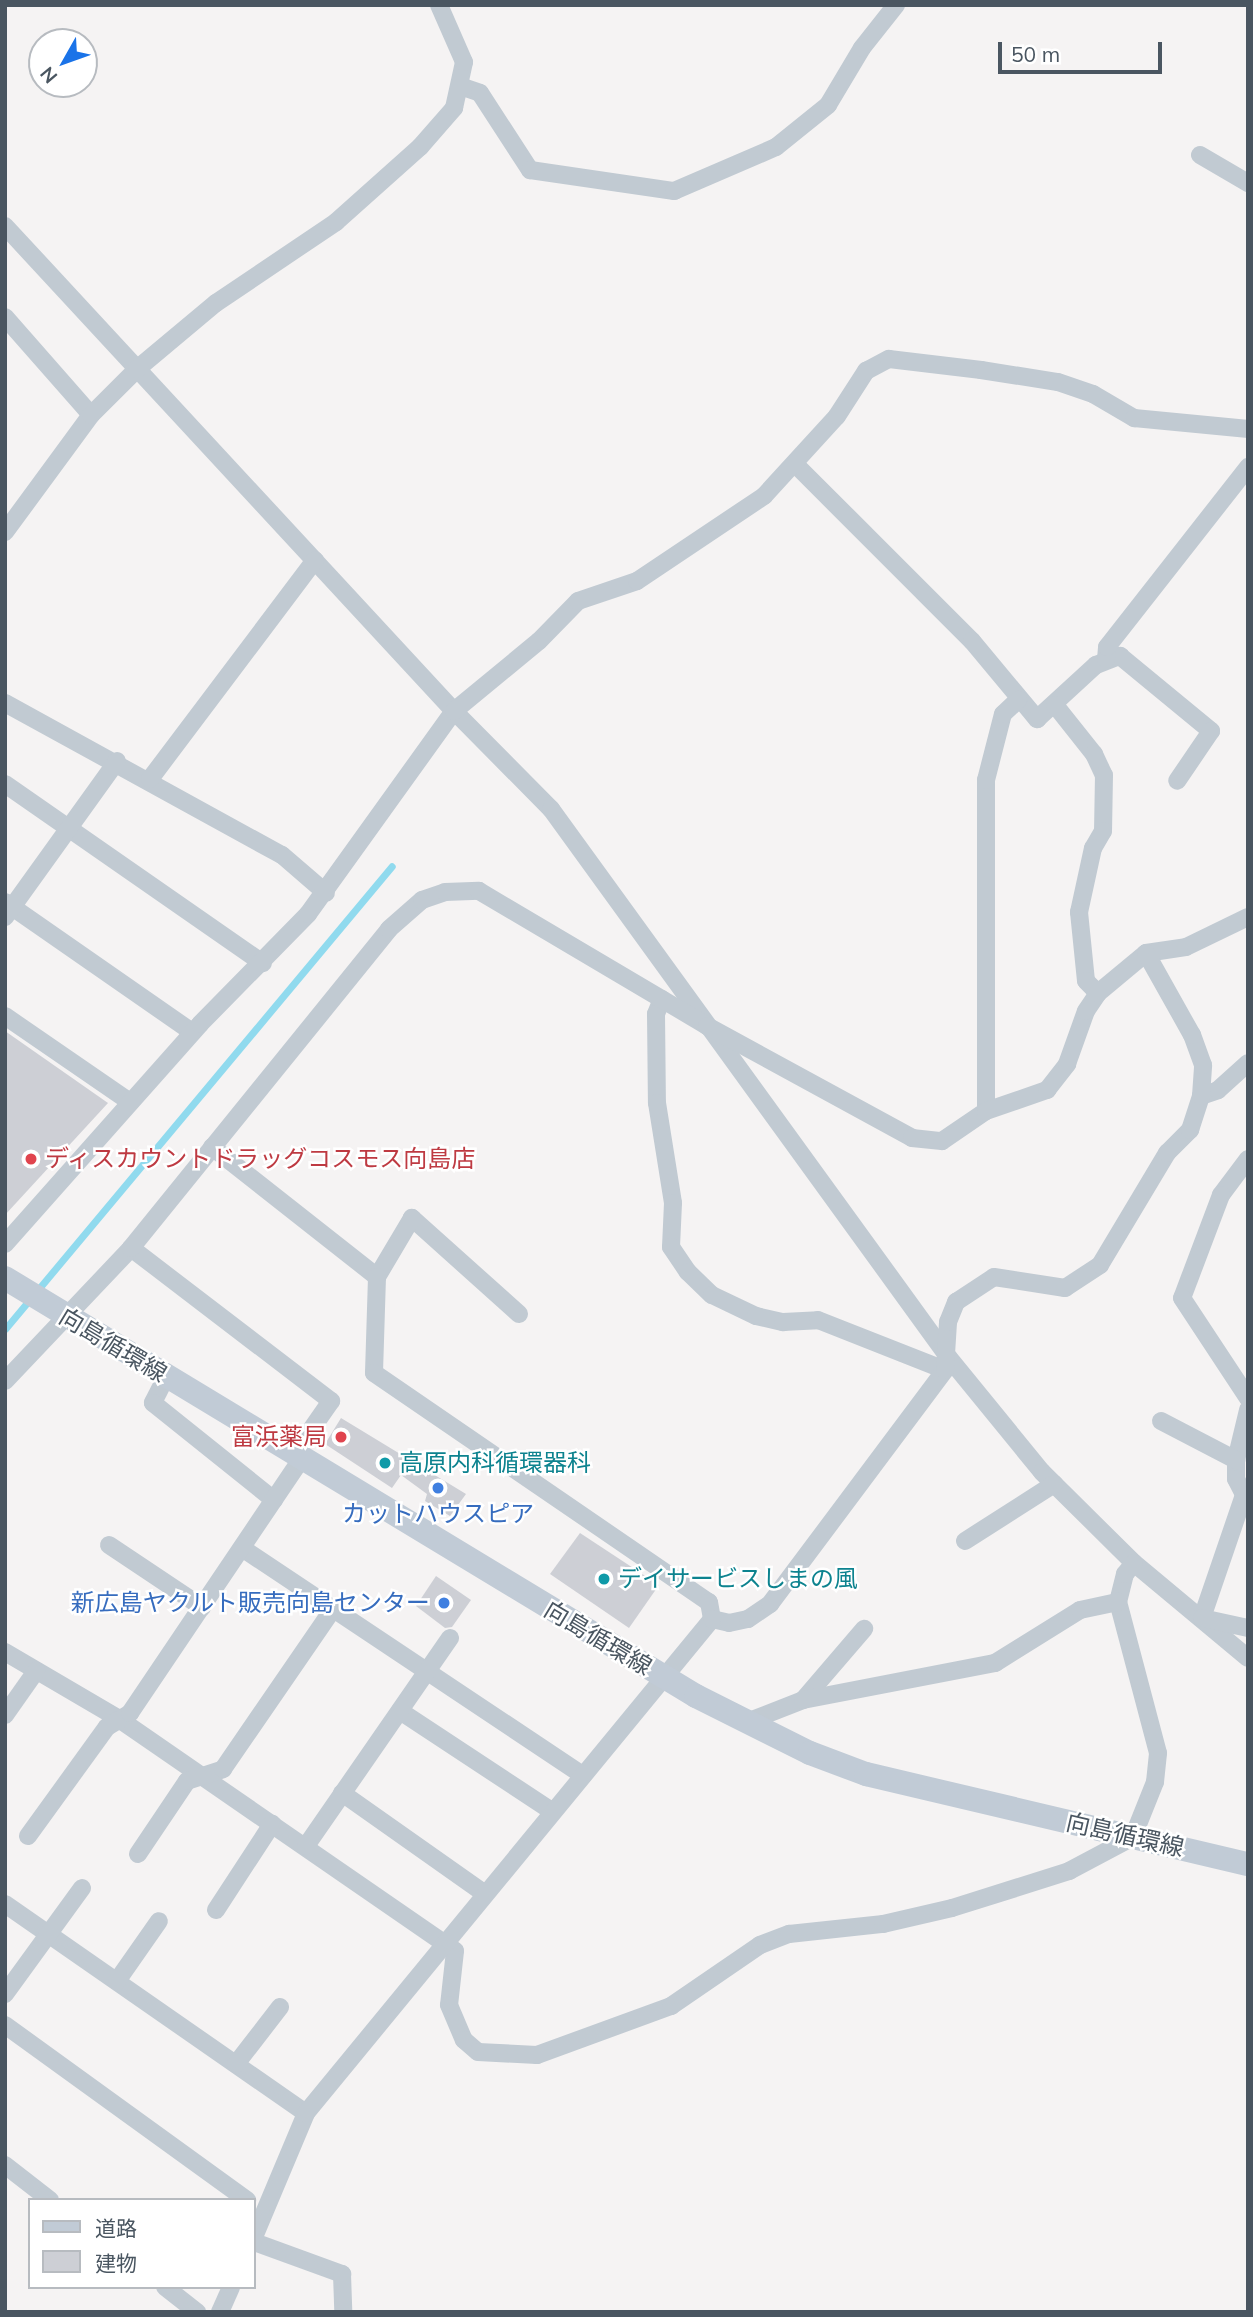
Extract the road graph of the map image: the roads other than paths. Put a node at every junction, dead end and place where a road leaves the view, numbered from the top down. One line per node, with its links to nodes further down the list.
1 (439, 5): 3 (street)
2 (896, 5): 3 (street)
3 (460, 86): 8 (street)
4 (1200, 155): 5 (street)
5 (1248, 183)
6 (5, 226): 8 (street)
7 (5, 317): 9 (street)
8 (136, 369): 9 (street); 14 (street)
9 (91, 415): 13 (street)
10 (1248, 429): 11 (street)
11 (796, 465): 16 (street); 19 (street)
12 (1248, 467): 15 (street)
13 (5, 532)
14 (315, 560): 19 (street); 21 (street)
15 (1106, 659): 18 (street); 22 (street)
16 (1018, 700): 18 (street); 38 (street)
17 (5, 703): 20 (street)
18 (1055, 705): 30 (street)
19 (454, 711): 25 (street); 33 (street)
20 (117, 761): 21 (street); 24 (street)
21 (150, 779): 25 (street)
22 (1177, 781)
23 (5, 784): 24 (street)
24 (68, 828): 26 (street); 29 (street)
25 (326, 893): 29 (street)
26 (8, 909): 34 (street)
27 (1248, 917): 28 (street)
28 (1146, 953): 30 (street); 36 (street)
29 (263, 963): 34 (street)
30 (1098, 993): 38 (street)
31 (662, 999): 33 (street); 39 (street); 47 (street)
32 (5, 1016): 37 (street)
33 (707, 1026): 38 (street); 47 (street)
34 (192, 1032): 37 (street)
35 (1248, 1063): 36 (street)
36 (1201, 1096): 47 (street)
37 (130, 1102): 41 (street)
38 (986, 1111)
39 (212, 1147): 42 (street); 43 (street)
40 (1248, 1159): 50 (street)
41 (5, 1244)
42 (131, 1248): 45 (street); 53 (street)
43 (377, 1277): 46 (street); 66 (street)
44 (5, 1278): 45 (main road, 向島循環線)
45 (61, 1314): 48 (main road, 向島循環線); 49 (street)
46 (519, 1314)
47 (947, 1364): 55 (street); 66 (street)
48 (166, 1377): 53 (main road, 向島循環線); 57 (street)
49 (5, 1381)
50 (1248, 1398)
51 (1248, 1410): 54 (street)
52 (1161, 1421): 54 (street)
53 (298, 1456): 57 (street); 74 (main road, 向島循環線)
54 (1236, 1460): 56 (street)
55 (1054, 1484): 58 (street); 61 (street)
56 (1246, 1494): 65 (street)
57 (274, 1500): 60 (street)
58 (965, 1541)
59 (109, 1545): 63 (street)
60 (242, 1548): 63 (street); 64 (street)
61 (1134, 1563): 62 (street); 65 (street)
62 (1118, 1602): 75 (street); 86 (street)
63 (202, 1607): 78 (street)
64 (333, 1609): 73 (street); 81 (street)
65 (1202, 1618): 67 (street); 71 (street)
66 (712, 1619): 74 (street)
67 (1248, 1628)
68 (864, 1629): 75 (street)
69 (450, 1638): 73 (street)
70 (5, 1652): 72 (street)
71 (1248, 1658)
72 (36, 1671): 77 (street); 78 (street)
73 (425, 1673): 76 (street); 80 (street)
74 (663, 1677): 79 (main road, 向島循環線); 80 (street)
75 (803, 1700): 79 (street)
76 (400, 1711): 82 (street); 83 (street)
77 (5, 1715)
78 (119, 1719): 81 (street); 85 (street)
79 (747, 1721): 86 (main road, 向島循環線)
80 (583, 1775): 83 (street)
81 (201, 1777): 84 (street); 88 (street)
82 (342, 1793): 87 (street); 91 (street)
83 (553, 1812): 91 (street)
84 (272, 1824): 87 (street); 93 (street)
85 (28, 1836)
86 (1133, 1837): 89 (main road, 向島循環線); 96 (street)
87 (306, 1846): 96 (street)
88 (138, 1854)
89 (1248, 1864)
90 (82, 1888): 95 (street)
91 (485, 1895): 96 (street)
92 (5, 1904): 95 (street)
93 (216, 1910)
94 (159, 1921): 97 (street)
95 (48, 1934): 97 (street); 98 (street)
96 (444, 1944): 102 (street)
97 (117, 1981): 101 (street)
98 (5, 1994)
99 (280, 2007): 101 (street)
100 (5, 2025): 105 (street)
101 (236, 2064): 102 (street)
102 (306, 2113): 106 (street)
103 (5, 2165): 104 (street)
104 (47, 2198)
105 (244, 2198)
106 (259, 2208): 107 (street)
107 (256, 2227)
108 (256, 2240): 113 (street)
109 (168, 2289): 111 (street)
110 (230, 2289): 112 (street)
111 (197, 2312)
112 (220, 2312)
113 (343, 2312)

